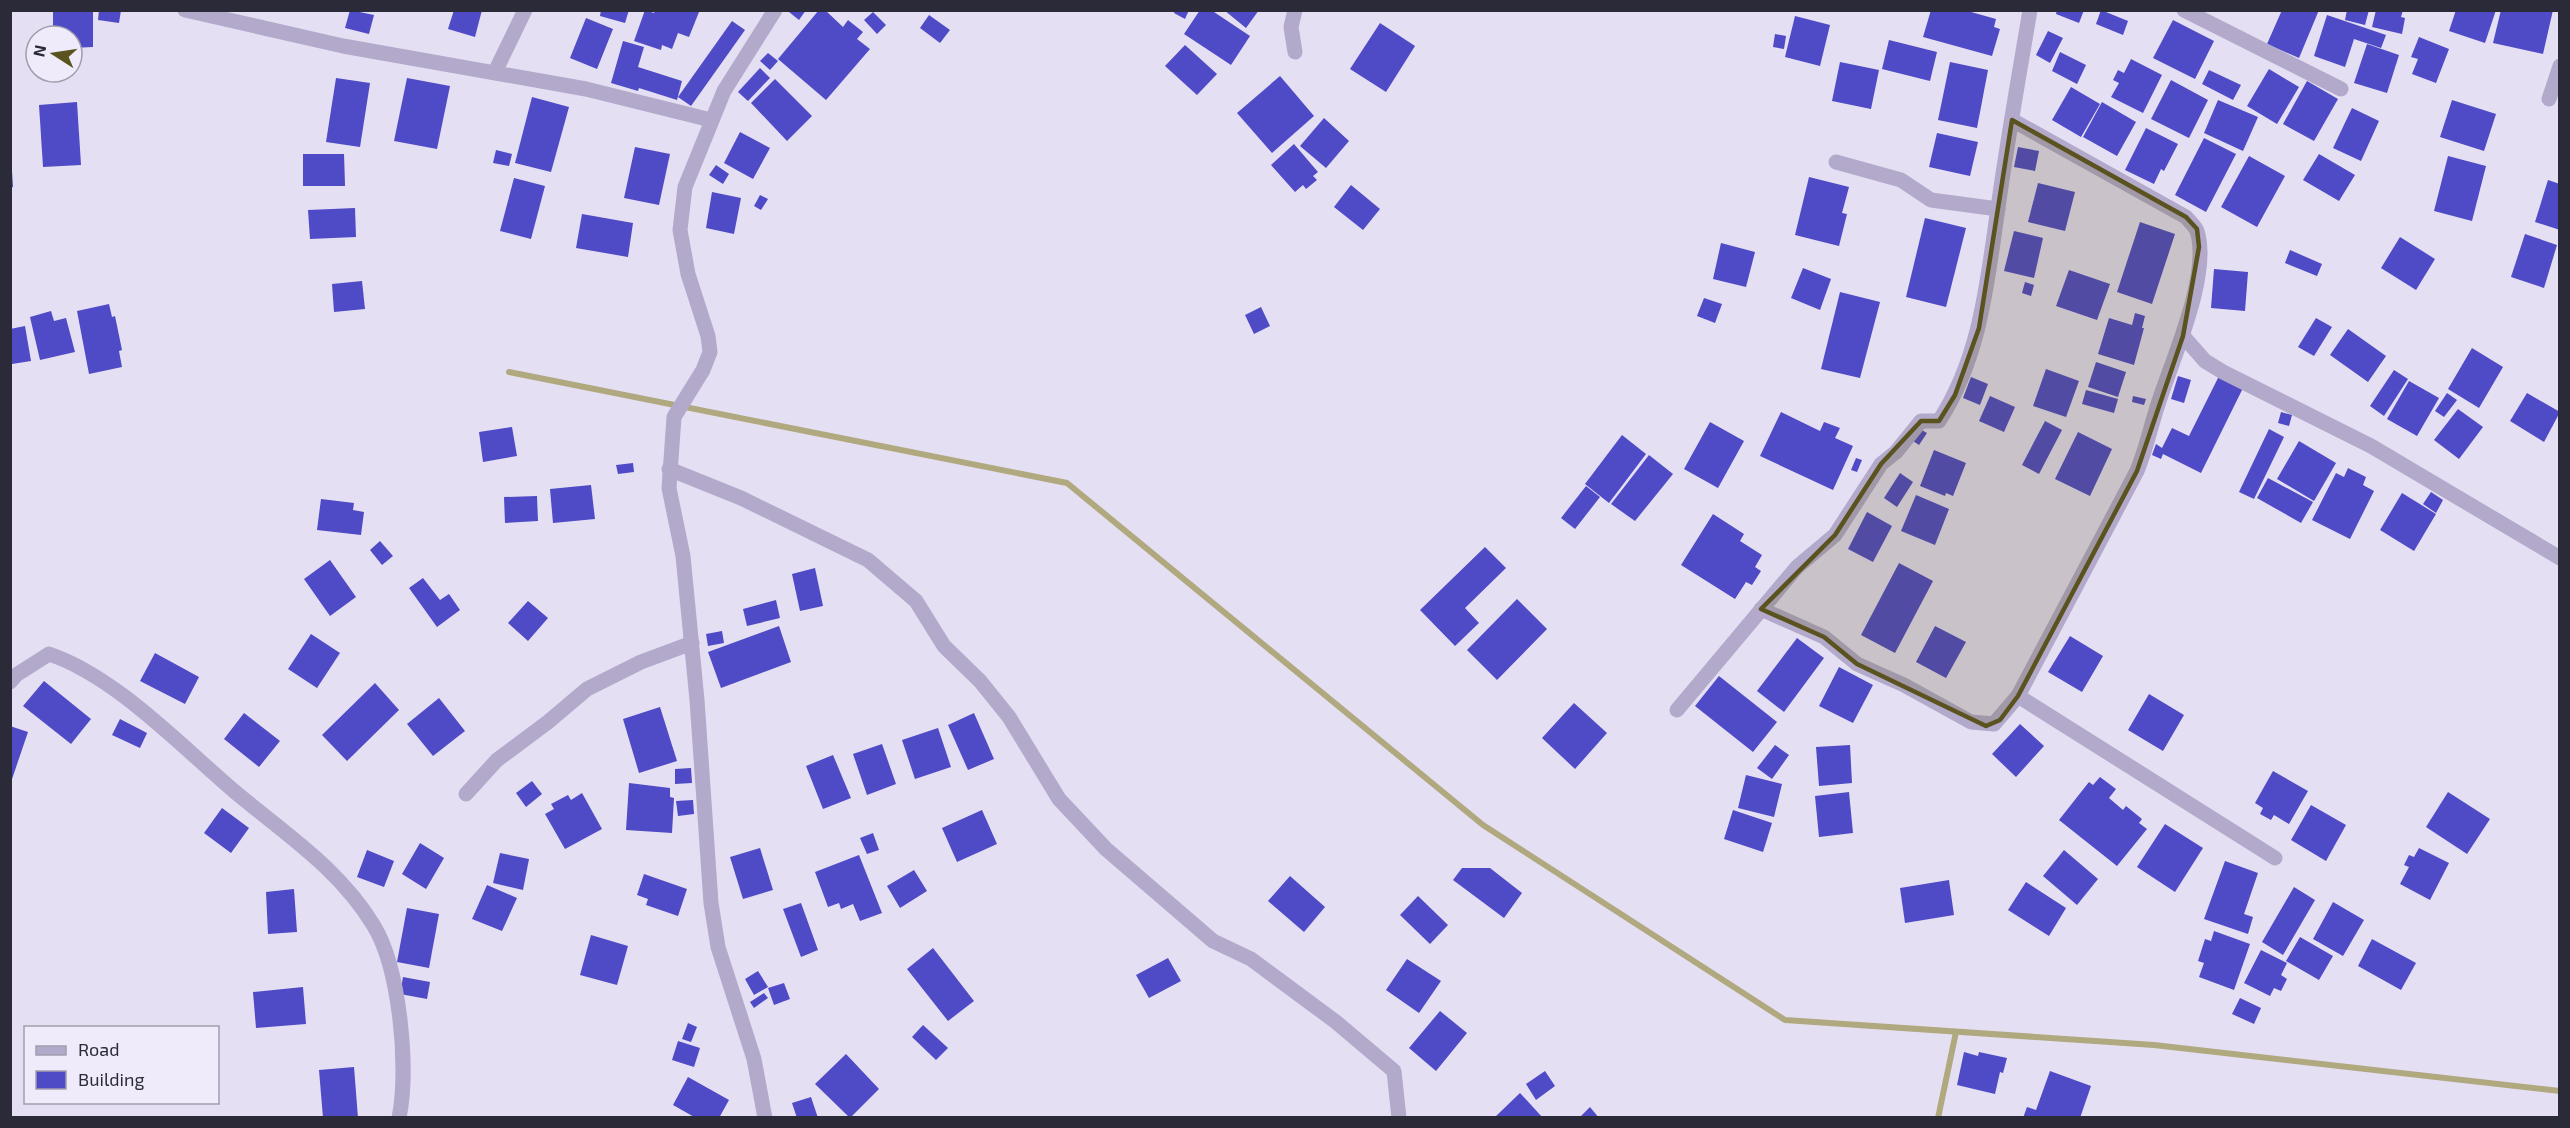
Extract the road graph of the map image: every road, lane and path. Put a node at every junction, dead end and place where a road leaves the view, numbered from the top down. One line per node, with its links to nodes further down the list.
1 (186, 10): 9 (street)
2 (525, 10): 9 (street)
3 (775, 10): 12 (street)
4 (1295, 10): 7 (street)
5 (2030, 10): 13 (street)
6 (2184, 10): 10 (street)
7 (1295, 52)
8 (2559, 66): 11 (street)
9 (495, 72): 12 (street)
10 (2341, 89)
11 (2549, 99)
12 (711, 120): 17 (street)
13 (2012, 120): 15 (street); 16 (street)
14 (1836, 162): 15 (street)
15 (1998, 209): 19 (street)
16 (2183, 336): 18 (street); 22 (street)
17 (669, 469): 20 (street); 28 (street)
18 (2559, 558)
19 (1761, 609): 22 (street); 23 (street)
20 (692, 643): 24 (street); 27 (street)
21 (10, 682): 26 (street)
22 (2018, 696): 25 (street)
23 (1677, 710)
24 (466, 794)
25 (2275, 858)
26 (399, 1118)
27 (765, 1118)
28 (1399, 1118)

